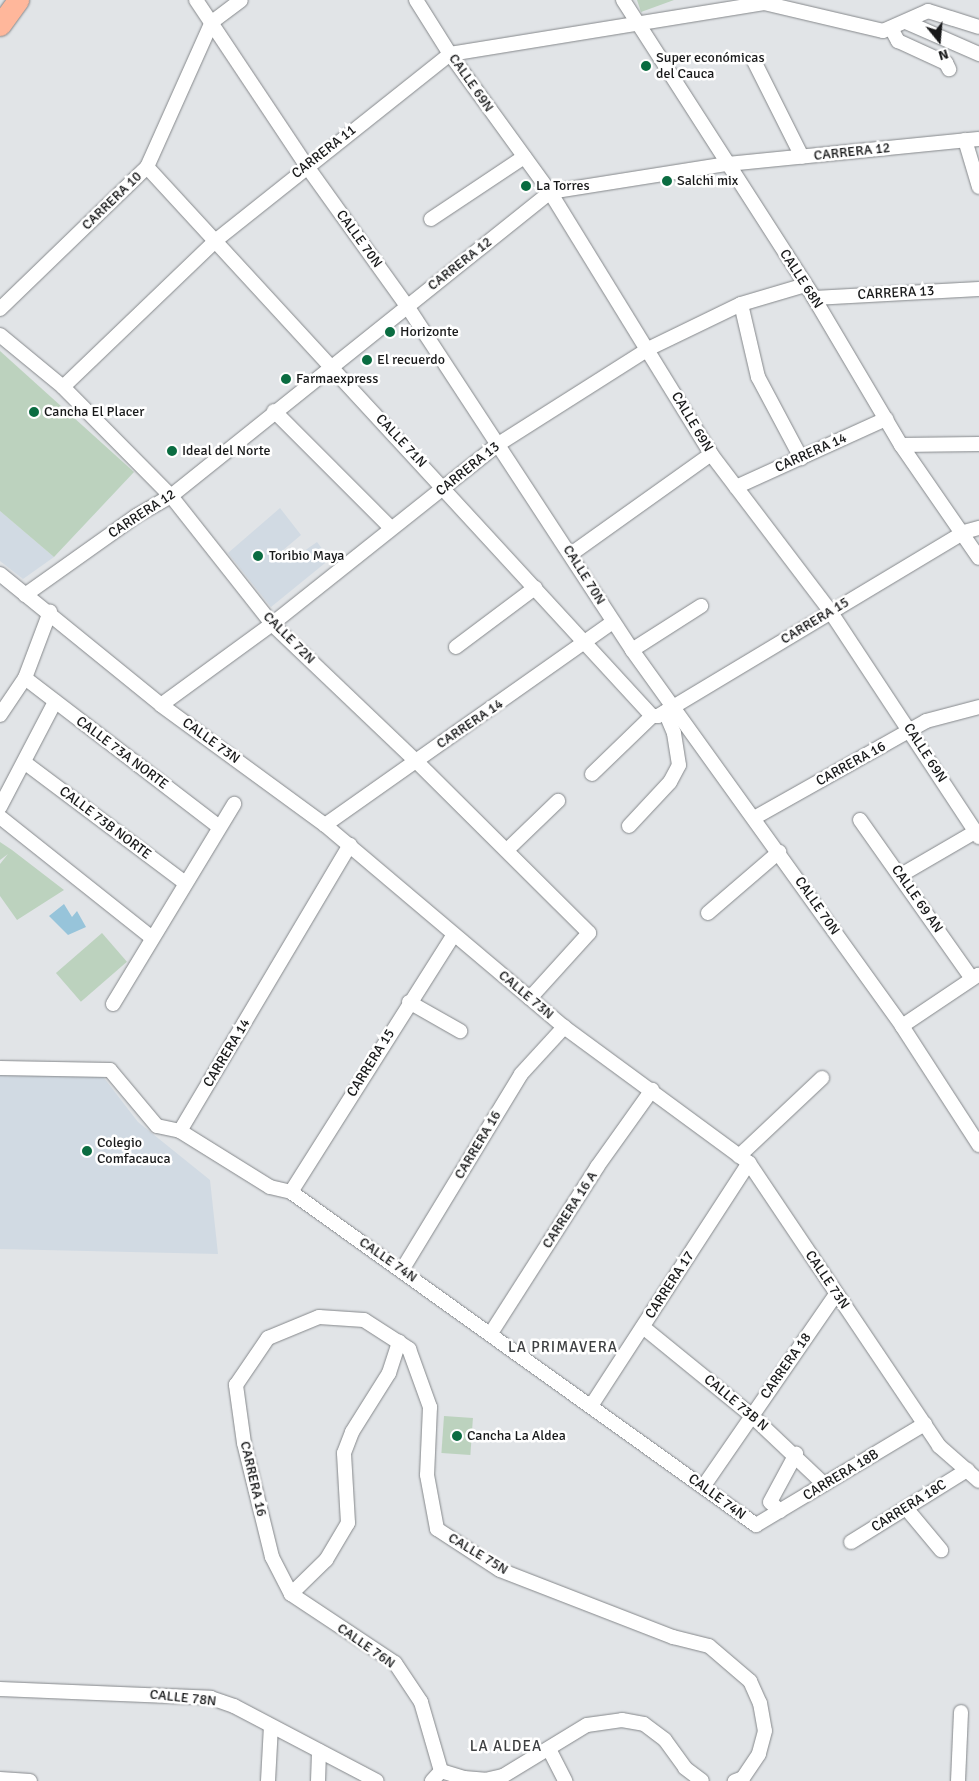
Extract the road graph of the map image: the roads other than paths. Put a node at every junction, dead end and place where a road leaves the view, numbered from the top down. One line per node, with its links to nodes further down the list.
1 (18, 0): 10 (main road)
2 (196, 0): 7 (street, CALLE 70N)
3 (241, 0): 7 (street, CARRERA 10)
4 (416, 0): 13 (street, CALLE 69N)
5 (623, 0): 9 (street, CALLE 68N)
6 (764, 1): 9 (street); 12 (street)
7 (212, 22): 21 (street, CALLE 70N); 22 (street, CARRERA 10)
8 (906, 22): 11 (street); 12 (street); 14 (street)
9 (639, 24): 13 (street, CARRERA 11); 20 (street, CALLE 68N)
10 (0, 25)
11 (979, 27)
12 (891, 28): 16 (street)
13 (450, 54): 18 (street, CALLE 69N); 21 (street, CARRERA 11)
14 (979, 54)
15 (754, 61): 19 (street)
16 (949, 69)
17 (972, 139): 19 (street, CARRERA 12); 23 (street)
18 (524, 157): 24 (street, CALLE 69N); 25 (street)
19 (802, 157): 20 (street, CARRERA 12)
20 (727, 164): 24 (street, CARRERA 12); 27 (street, CALLE 68N)
21 (306, 165): 26 (street, CARRERA 11); 31 (street, CALLE 70N)
22 (147, 167): 26 (street, CALLE 71N); 32 (street, CARRERA 10)
23 (979, 187)
24 (550, 192): 31 (street, CARRERA 12); 34 (street, CALLE 69N)
25 (431, 219)
26 (215, 241): 35 (street, CALLE 71N); 36 (street, CARRERA 11)
27 (806, 285): 29 (street, CALLE 68N); 30 (street, CARRERA 13)
28 (979, 289): 29 (street, CARRERA 13)
29 (814, 298): 38 (street, CALLE 68N)
30 (741, 304): 34 (street, CARRERA 13); 43 (street)
31 (406, 306): 35 (street, CARRERA 12); 41 (street, CALLE 70N)
32 (0, 308)
33 (0, 335): 36 (street, CALLE 72N)
34 (648, 350): 41 (street, CARRERA 13); 42 (street, CALLE 69N)
35 (331, 365): 37 (street, CARRERA 12); 45 (street, CALLE 71N)
36 (63, 388): 46 (street, CALLE 72N)
37 (274, 411): 46 (street, CARRERA 12); 47 (street)
38 (886, 419): 39 (street, CALLE 68N); 43 (street, CARRERA 14)
39 (902, 444): 40 (street); 49 (street, CALLE 68N)
40 (979, 444)
41 (497, 445): 45 (street, CARRERA 13); 50 (street, CALLE 70N)
42 (711, 454): 44 (street, CALLE 69N); 50 (street)
43 (800, 458): 44 (street, CARRERA 14)
44 (736, 487): 57 (street, CALLE 69N)
45 (446, 489): 47 (street, CARRERA 13); 53 (street, CALLE 71N)
46 (171, 496): 54 (street, CARRERA 12); 59 (street, CALLE 72N)
47 (391, 528): 59 (street, CARRERA 13)
48 (979, 528): 49 (street, CARRERA 15)
49 (964, 532): 51 (street, CALLE 68N); 57 (street, CARRERA 15)
50 (571, 554): 58 (street, CALLE 70N)
51 (979, 558)
52 (0, 574): 54 (street, CALLE 73N)
53 (534, 588): 60 (street, CALLE 71N); 61 (street)
54 (25, 595): 56 (street, CALLE 73N)
55 (701, 606): 62 (street)
56 (50, 612): 63 (street); 66 (street, CALLE 73N)
57 (830, 612): 68 (street, CARRERA 15); 70 (street, CALLE 69N)
58 (613, 622): 60 (street, CARRERA 14); 62 (street, CALLE 70N)
59 (272, 624): 66 (street, CARRERA 13); 71 (street, CALLE 72N)
60 (586, 644): 68 (street, CALLE 71N); 71 (street, CARRERA 14)
61 (456, 647)
62 (632, 650): 68 (street, CALLE 70N)
63 (25, 678): 64 (street); 65 (street, CALLE 73A NORTE)
64 (5, 696): 69 (street)
65 (55, 702): 72 (street); 82 (street, CALLE 73A NORTE)
66 (162, 705): 80 (street, CALLE 73N)
67 (979, 707): 70 (street, CARRERA 16)
68 (664, 711): 73 (street, CARRERA 15); 78 (street, CALLE 70N); 81 (street)
69 (0, 715)
70 (911, 731): 78 (street, CARRERA 16); 83 (street, CALLE 69N)
71 (416, 761): 80 (street, CARRERA 14); 85 (street, CALLE 72N)
72 (24, 762): 76 (street); 88 (street, CALLE 73B NORTE)
73 (592, 774)
74 (558, 801): 85 (street)
75 (234, 804): 82 (street)
76 (0, 807)
77 (0, 817): 91 (street)
78 (754, 818): 86 (street, CALLE 70N)
79 (860, 820): 87 (street, CALLE 69 AN)
80 (326, 825): 84 (street, CALLE 73N)
81 (629, 826)
82 (219, 827): 88 (street)
83 (977, 834): 87 (street)
84 (350, 845): 90 (street, CALLE 73N); 102 (street, CARRERA 14)
85 (506, 850): 93 (street, CALLE 72N)
86 (779, 852): 89 (street); 96 (street, CALLE 70N)
87 (901, 875): 92 (street, CALLE 69 AN)
88 (185, 883): 91 (street)
89 (708, 913)
90 (454, 936): 93 (street, CALLE 73N); 94 (street, CARRERA 15)
91 (152, 938): 95 (street)
92 (975, 977): 96 (street)
93 (530, 998): 97 (street, CALLE 73N)
94 (409, 1002): 98 (street); 105 (street, CARRERA 15)
95 (113, 1004)
96 (902, 1026): 103 (street, CALLE 70N)
97 (564, 1027): 101 (street, CALLE 73N); 106 (street, CARRERA 16)
98 (460, 1031)
99 (0, 1068): 102 (street, CALLE 74N)
100 (822, 1078): 104 (street, CARRERA 17)
101 (652, 1090): 104 (street, CALLE 73N); 109 (street, CARRERA 16 A)
102 (180, 1131): 105 (street, CALLE 74N)
103 (979, 1145)
104 (744, 1160): 107 (street, CALLE 73N); 108 (street, CARRERA 17)
105 (291, 1192): 106 (street, CALLE 74N)
106 (402, 1270): 109 (street, CALLE 74N)
107 (836, 1294): 113 (street, CARRERA 18); 114 (street, CALLE 73N)
108 (643, 1327): 112 (street, CARRERA 17); 113 (street, CALLE 73B N)
109 (491, 1333): 112 (street, CALLE 74N)
110 (268, 1338): 111 (street, CALLE 75N); 125 (street, CARRERA 16)
111 (399, 1342): 125 (street); 141 (street, CALLE 75N)
112 (591, 1406): 119 (street, CALLE 74N)
113 (752, 1416): 115 (street, CALLE 73B N); 119 (street, CARRERA 18)
114 (925, 1424): 116 (street, CALLE 73N); 118 (street, CARRERA 18B)
115 (796, 1454): 118 (street, CALLE 73B N); 121 (street)
116 (967, 1470): 117 (street, CALLE 73N); 120 (street, CARRERA 18C)
117 (979, 1481)
118 (824, 1484): 121 (street, CARRERA 18B)
119 (703, 1487): 122 (street, CALLE 74N)
120 (906, 1508): 123 (street, CARRERA 18C); 124 (street)
121 (780, 1511): 122 (street, CARRERA 18B)
122 (756, 1525)
123 (851, 1542)
124 (941, 1550)
125 (291, 1594): 132 (street, CALLE 76N)
126 (0, 1689): 128 (street, CALLE 78N)
127 (961, 1712): 142 (street)
128 (271, 1726): 129 (street, CALLE 78N); 135 (street)
129 (319, 1751): 136 (street); 137 (street, CALLE 78N)
130 (550, 1751): 131 (street); 132 (street); 138 (street)
131 (686, 1768): 139 (street); 140 (street)
132 (437, 1776)
133 (0, 1779): 134 (street)
134 (30, 1781)
135 (268, 1781)
136 (318, 1781)
137 (377, 1781)
138 (565, 1781)
139 (691, 1781)
140 (702, 1781)
141 (735, 1781)
142 (958, 1781)

